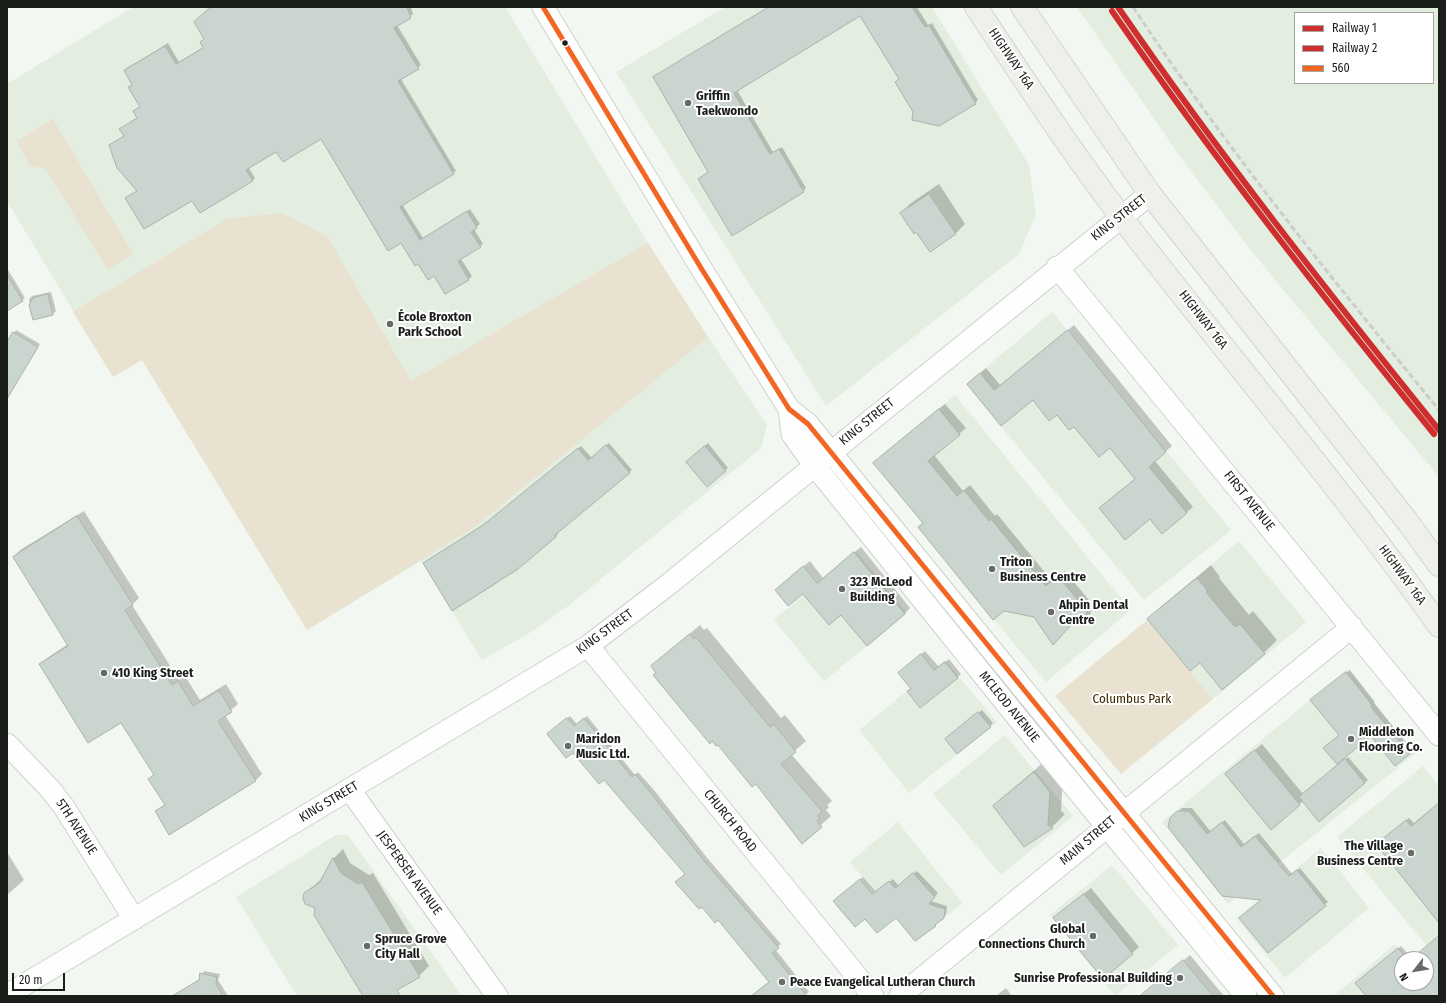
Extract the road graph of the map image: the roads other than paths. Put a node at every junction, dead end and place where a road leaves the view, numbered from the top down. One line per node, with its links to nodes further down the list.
1 (543, 7): 7 (street, MCLEOD AVENUE)
2 (976, 7): 5 (main road, HIGHWAY 16A)
3 (1022, 7): 4 (main road)
4 (1150, 194): 5 (street, KING STREET); 10 (main road)
5 (1121, 216): 6 (street, KING STREET); 11 (main road, HIGHWAY 16A)
6 (1057, 267): 8 (street, KING STREET); 12 (street, FIRST AVENUE)
7 (789, 409): 8 (street, MCLEOD AVENUE); 9 (street, MCLEOD AVENUE)
8 (830, 452): 9 (street, KING STREET); 17 (street, MCLEOD AVENUE)
9 (814, 465): 13 (street, KING STREET); 18 (street, MCLEOD AVENUE)
10 (1439, 565)
11 (1439, 626)
12 (1352, 627): 14 (street, FIRST AVENUE); 17 (street, MAIN STREET)
13 (588, 646): 16 (street, KING STREET); 22 (street, CHURCH ROAD)
14 (1439, 735)
15 (7, 744): 19 (street, 5TH AVENUE)
16 (350, 790): 19 (street, KING STREET); 21 (street, JESPERSEN AVENUE)
17 (1123, 813): 18 (street, MAIN STREET); 25 (street, MCLEOD AVENUE)
18 (1107, 826): 23 (street, MAIN STREET); 24 (street, MCLEOD AVENUE)
19 (134, 919): 20 (street, KING STREET)
20 (7, 995)
21 (497, 996)
22 (873, 996)
23 (900, 996)
24 (1246, 996)
25 (1273, 996)

